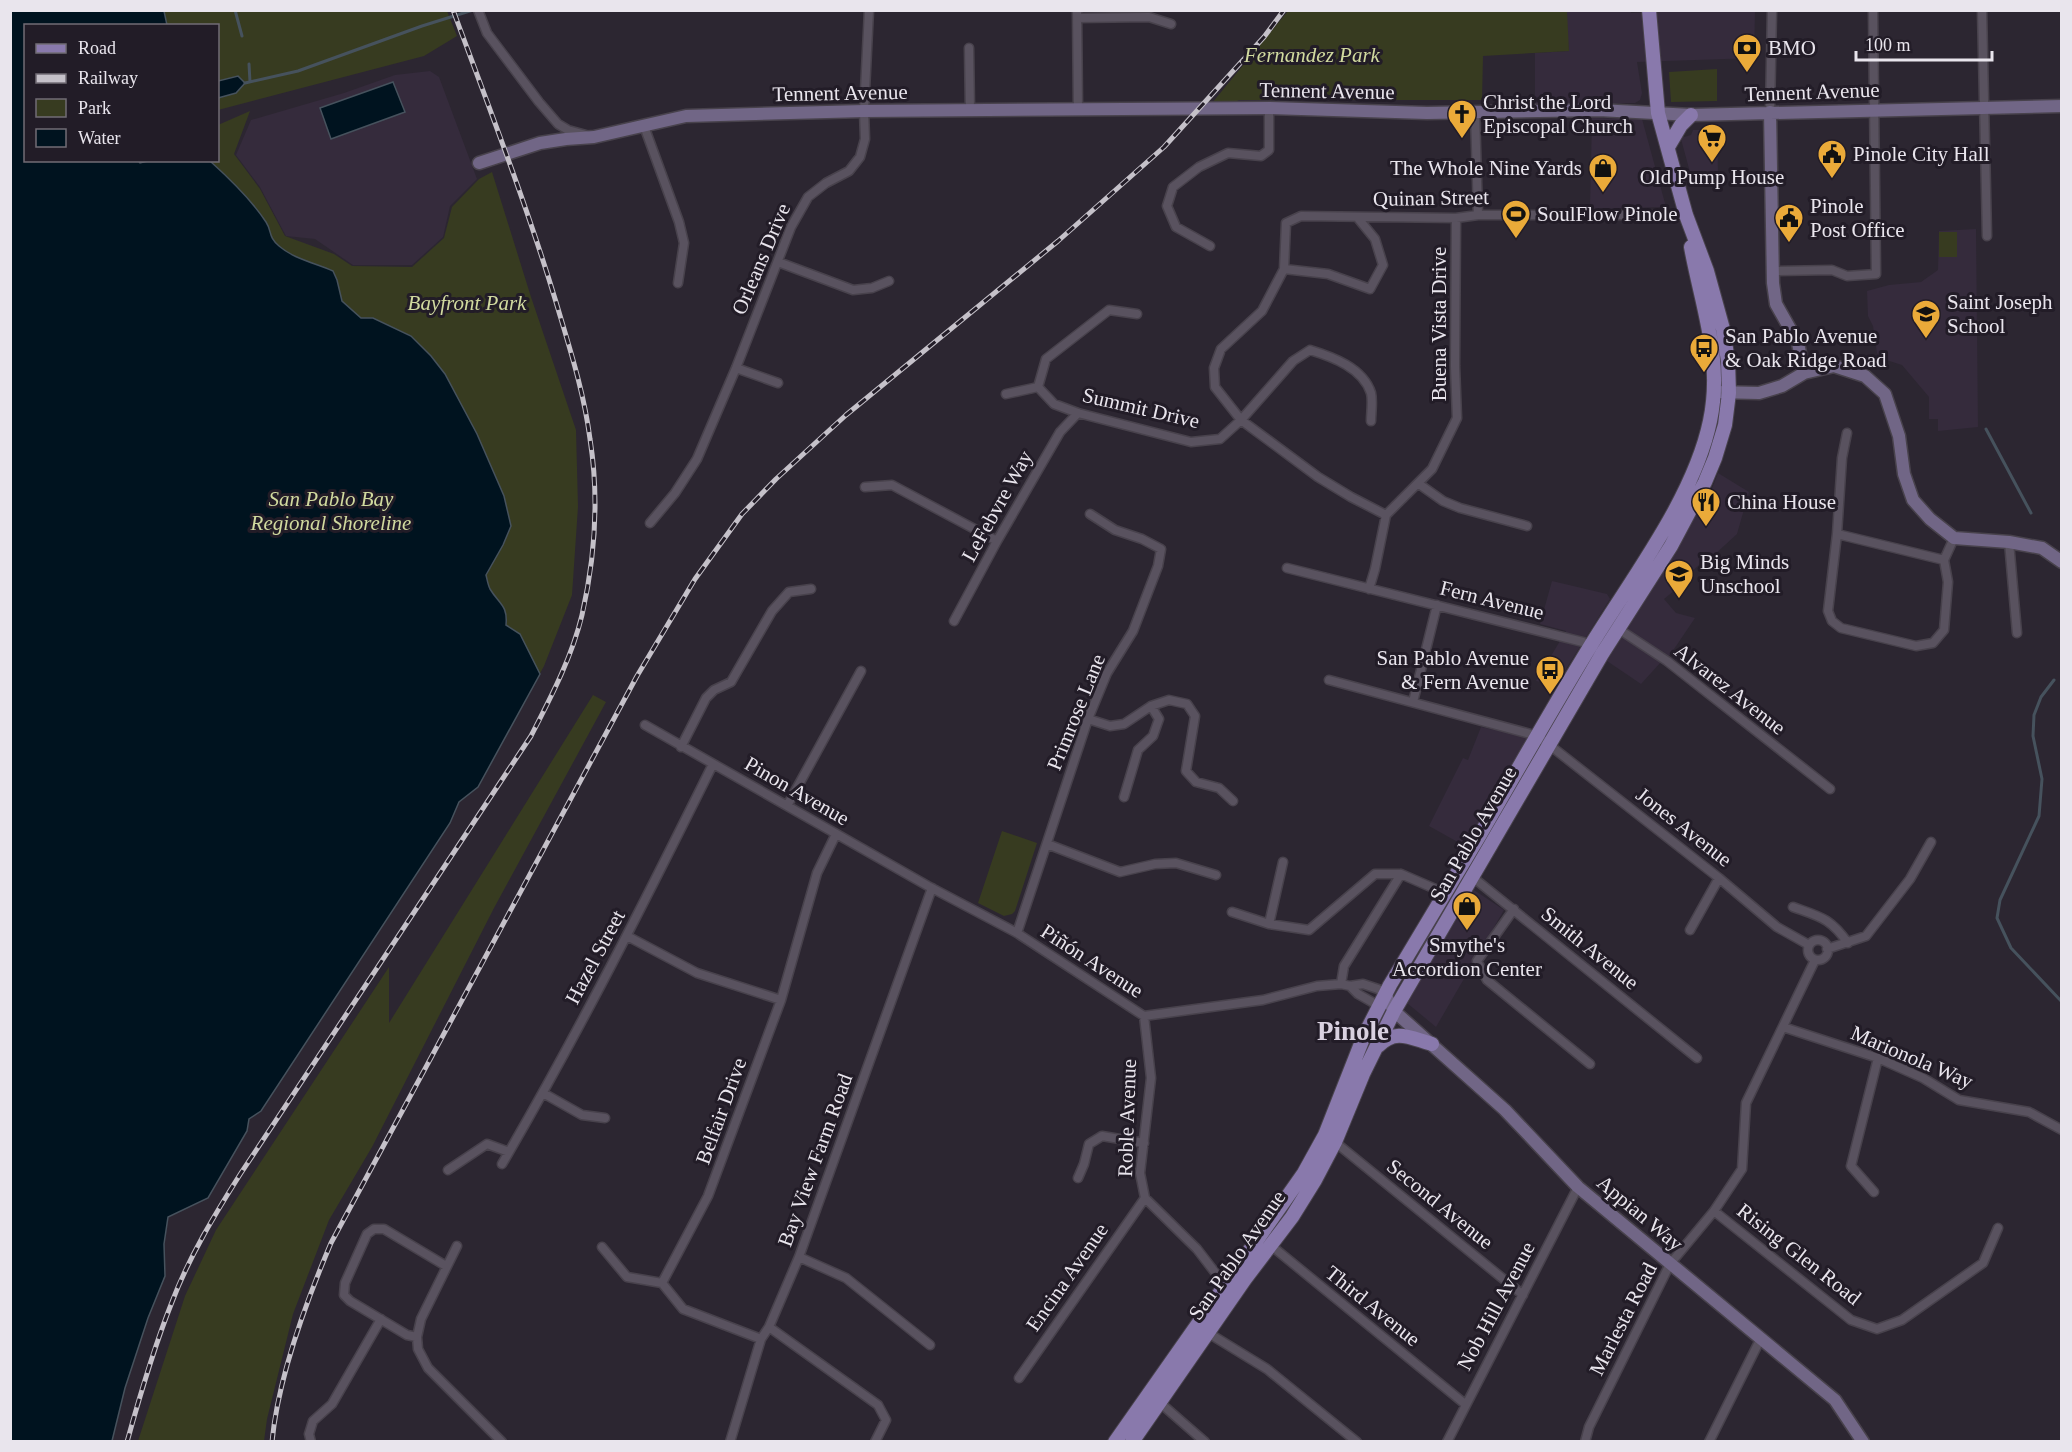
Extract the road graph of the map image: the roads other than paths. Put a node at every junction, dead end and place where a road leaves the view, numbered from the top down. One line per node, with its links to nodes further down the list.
1 (478, 10): 22 (street)
2 (868, 10): 15 (street, Orleans Drive)
3 (1649, 10): 19 (main road, San Pablo Avenue)
4 (1772, 10): 18 (street)
5 (1873, 10): 14 (street)
6 (1982, 10): 12 (street)
7 (1077, 14): 8 (street); 13 (street)
8 (1171, 24)
9 (969, 48): 16 (street)
10 (2061, 106): 12 (street, Tennent Avenue)
11 (1269, 108): 13 (street, Tennent Avenue); 17 (street, Tennent Avenue); 30 (street)
12 (1985, 108): 14 (street, Tennent Avenue); 29 (street)
13 (1078, 110): 16 (street, Tennent Avenue)
14 (1876, 110): 18 (street, Tennent Avenue); 33 (street)
15 (864, 111): 16 (street, Tennent Avenue); 21 (street, Tennent Avenue); 31 (street, Orleans Drive)
16 (970, 111)
17 (1475, 112): 19 (street, Tennent Avenue); 25 (street)
18 (1770, 112): 20 (street, Tennent Avenue); 33 (street)
19 (1658, 113): 20 (street, Tennent Avenue); 23 (main road, San Pablo Avenue)
20 (1691, 115): 23 (main road)
21 (644, 126): 22 (street, Tennent Avenue); 35 (street)
22 (594, 137): 24 (street, Tennent Avenue)
23 (1668, 147): 26 (main road, San Pablo Avenue)
24 (479, 163)
25 (1478, 215): 26 (street, Quinan Street); 28 (street, Quinan Street)
26 (1686, 215): 41 (main road, San Pablo Avenue); 42 (main road, San Pablo Avenue)
27 (1357, 217): 28 (street, Quinan Street); 32 (street); 32 (street)
28 (1456, 218): 48 (street, Buena Vista Drive)
29 (1987, 236)
30 (1210, 246)
31 (778, 262): 34 (street); 37 (street, Orleans Drive)
32 (1284, 269): 45 (street)
33 (1773, 277): 38 (street)
34 (889, 281)
35 (678, 283)
36 (1137, 314): 40 (street)
37 (736, 368): 39 (street); 52 (street, Orleans Drive)
38 (1804, 373): 42 (street); 55 (street)
39 (778, 383)
40 (1038, 387): 43 (street); 44 (street, Summit Drive)
41 (1714, 392): 42 (street); 65 (main road, San Pablo Avenue)
42 (1729, 393): 65 (main road, San Pablo Avenue)
43 (1006, 394)
44 (1078, 413): 45 (street, Summit Drive); 56 (street, LeFebvre Way)
45 (1241, 420): 46 (street, Summit Drive); 51 (street)
46 (1371, 421)
47 (1847, 434): 54 (street)
48 (1419, 484): 51 (street, Buena Vista Drive); 53 (street)
49 (865, 487): 56 (street)
50 (1090, 514): 72 (street, Primrose Lane)
51 (1386, 515): 62 (street)
52 (650, 523)
53 (1527, 526)
54 (1837, 534): 58 (street); 58 (street)
55 (1954, 538): 57 (street); 58 (street)
56 (997, 541): 64 (street, LeFebvre Way)
57 (2009, 542): 59 (street); 66 (street)
58 (1944, 560)
59 (2061, 562)
60 (1287, 568): 62 (street, Fern Avenue)
61 (811, 589): 75 (street)
62 (1370, 589): 63 (street, Fern Avenue)
63 (1437, 605): 67 (street, Fern Avenue); 70 (street)
64 (954, 621)
65 (1612, 625): 67 (main road, San Pablo Avenue); 77 (street, Alvarez Avenue)
66 (2017, 633)
67 (1596, 650): 74 (main road, San Pablo Avenue)
68 (861, 671): 80 (street)
69 (1329, 680): 70 (street)
70 (1413, 702): 74 (street)
71 (1152, 706): 72 (street); 78 (street); 79 (street)
72 (1088, 719): 83 (street, Primrose Lane)
73 (645, 725): 75 (street, Pinon Avenue)
74 (1544, 740): 85 (main road, San Pablo Avenue); 88 (main road, San Pablo Avenue); 89 (street, Jones Avenue)
75 (681, 747): 76 (street, Pinon Avenue)
76 (713, 764): 80 (street, Pinon Avenue); 99 (street, Hazel Street)
77 (1830, 789)
78 (1124, 797)
79 (1233, 801)
80 (787, 806): 81 (street, Pinon Avenue)
81 (836, 834): 90 (street, Pinon Avenue); 105 (street, Belfair Drive)
82 (1931, 842): 100 (street)
83 (1047, 844): 87 (street); 98 (street, Primrose Lane)
84 (1283, 862): 96 (street)
85 (1460, 868): 88 (street, Smith Avenue); 91 (main road, San Pablo Avenue)
86 (1401, 874): 91 (street); 96 (street); 104 (street)
87 (1216, 875)
88 (1472, 877): 92 (main road, San Pablo Avenue); 94 (street, Smith Avenue)
89 (1719, 878): 97 (street); 101 (street, Jones Avenue)
90 (932, 888): 98 (street, Piñón Avenue); 133 (street, Bay View Farm Road)
91 (1444, 892): 92 (street); 106 (main road, San Pablo Avenue)
92 (1459, 900): 107 (main road, San Pablo Avenue)
93 (1793, 907): 100 (street)
94 (1514, 909): 112 (street, Smith Avenue); 114 (street)
95 (1232, 912): 96 (street)
96 (1269, 924)
97 (1690, 930)
98 (1017, 933): 108 (street, Piñón Avenue)
99 (627, 936): 105 (street); 115 (street, Hazel Street)
100 (1848, 943): 102 (street)
101 (1809, 945): 102 (street); 103 (street)
102 (1827, 949): 103 (street)
103 (1815, 960): 109 (street, Marlesta Road)
104 (1346, 985): 106 (street); 106 (street, Piñón Avenue); 108 (street, Piñón Avenue)
105 (781, 1000): 136 (street, Belfair Drive)
106 (1382, 1000): 107 (street, Appian Way); 129 (main road, San Pablo Avenue)
107 (1394, 1011): 110 (street, Appian Way); 111 (main road, San Pablo Avenue)
108 (1144, 1016): 119 (street, Roble Avenue)
109 (1782, 1028): 113 (street, Marionola Way); 127 (street, Marlesta Road)
110 (1432, 1044): 111 (main road); 124 (street, Appian Way)
111 (1374, 1050): 118 (main road, San Pablo Avenue)
112 (1696, 1058)
113 (1878, 1058): 117 (street, Marionola Way); 125 (street)
114 (1590, 1064)
115 (543, 1093): 116 (street); 120 (street, Hazel Street)
116 (605, 1118)
117 (2061, 1130)
118 (1335, 1142): 130 (main road, San Pablo Avenue); 138 (street, Second Avenue)
119 (1144, 1143): 123 (street); 126 (street, Roble Avenue)
120 (509, 1152): 121 (street, Hazel Street); 122 (street)
121 (502, 1164)
122 (448, 1170)
123 (1078, 1178)
124 (1578, 1187): 134 (street, Appian Way); 138 (street, Nob Hill Avenue)
125 (1874, 1192)
126 (1145, 1198): 137 (street, Roble Avenue); 146 (street, Encina Avenue)
127 (1714, 1211): 128 (street, Rising Glen Road); 134 (street, Marlesta Road)
128 (1998, 1228)
129 (1259, 1236): 130 (street, Third Avenue); 137 (main road, San Pablo Avenue)
130 (1270, 1245): 137 (main road, San Pablo Avenue); 149 (street, Third Avenue)
131 (457, 1246): 135 (street)
132 (602, 1247): 136 (street)
133 (799, 1257): 140 (street, Bay View Farm Road); 145 (street)
134 (1670, 1264): 144 (street, Appian Way); 159 (street, Marlesta Road)
135 (446, 1266): 139 (street); 142 (street)
136 (662, 1283): 143 (street)
137 (1231, 1288): 141 (main road, San Pablo Avenue)
138 (1523, 1295): 149 (street, Nob Hill Avenue)
139 (381, 1319): 142 (street); 150 (street)
140 (769, 1327): 143 (street, Bay View Farm Road); 153 (street)
141 (1201, 1329): 147 (main road, San Pablo Avenue); 148 (main road, San Pablo Avenue); 157 (street)
142 (417, 1337): 151 (street)
143 (761, 1339): 152 (street, Bay View Farm Road)
144 (1760, 1340): 160 (street); 161 (street, Appian Way)
145 (930, 1345)
146 (1019, 1378)
147 (1148, 1393): 148 (street); 154 (main road, San Pablo Avenue)
148 (1160, 1402): 155 (main road, San Pablo Avenue); 156 (street)
149 (1465, 1404): 158 (street, Nob Hill Avenue)
150 (310, 1442)
151 (502, 1442)
152 (730, 1442)
153 (874, 1442)
154 (1115, 1442)
155 (1132, 1442)
156 (1205, 1442)
157 (1357, 1442)
158 (1447, 1442)
159 (1585, 1442)
160 (1709, 1442)
161 (1863, 1442)

